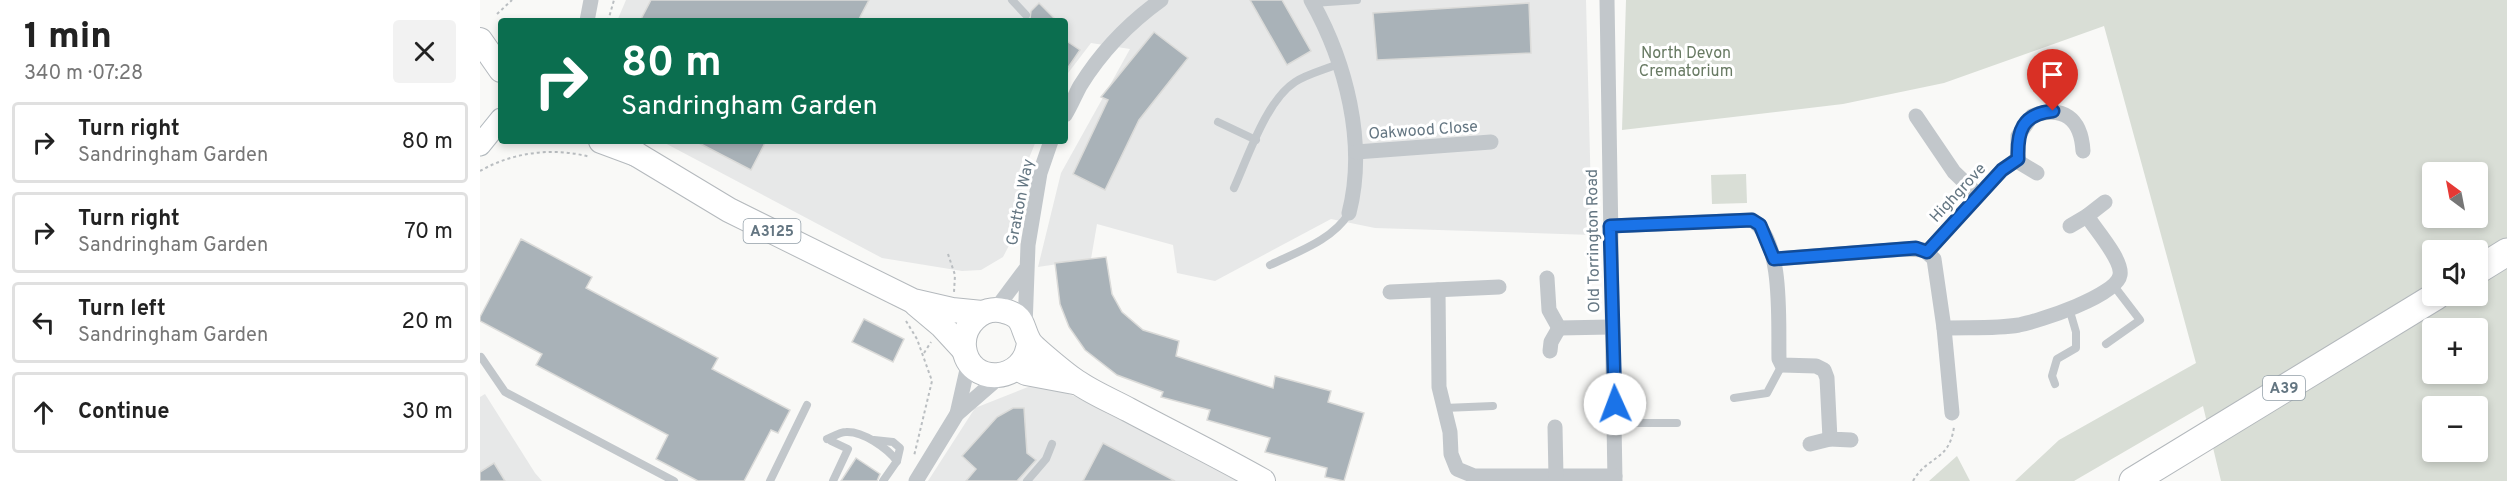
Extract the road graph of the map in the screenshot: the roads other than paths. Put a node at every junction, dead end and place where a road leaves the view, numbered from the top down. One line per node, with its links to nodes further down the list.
1 (1012, 0): 7 (lane)
2 (1161, 0): 15 (street)
3 (1357, 0): 5 (lane)
4 (1607, 0): 34 (street, Old Torrington Road)
5 (1312, 2): 13 (street, Oakwood Close)
6 (590, 3): 8 (street); 9 (street)
7 (1026, 15)
8 (579, 18)
9 (588, 18)
10 (488, 21): 11 (main road)
11 (498, 35)
12 (480, 40): 14 (main road)
13 (1338, 64): 20 (lane); 26 (street, Oakwood Close)
14 (498, 66)
15 (1068, 108)
16 (1916, 116): 30 (street)
17 (1218, 122): 20 (lane)
18 (498, 124): 19 (street)
19 (488, 140)
20 (1256, 140): 29 (lane)
21 (1491, 142): 26 (street, Oakwood Close)
22 (1051, 144): 41 (street, Gratton Way)
23 (629, 147): 24 (main road, A3125); 49 (main road, A3125)
24 (598, 150)
25 (2083, 151): 27 (street)
26 (1356, 152): 32 (street, Oakwood Close)
27 (2016, 161): 28 (street); 30 (street, Highgrove)
28 (2037, 173)
29 (1234, 188)
30 (1978, 195): 36 (street, Highgrove)
31 (2105, 202): 33 (street)
32 (1349, 213): 40 (lane)
33 (2087, 216): 35 (street); 43 (street)
34 (1610, 226): 38 (street); 52 (street, Old Torrington Road)
35 (2070, 226)
36 (1927, 252): 38 (street); 53 (street)
37 (2507, 252): 39 (highway)
38 (1774, 259): 59 (street)
39 (2488, 264)
40 (1270, 266)
41 (1025, 270): 50 (street, Gratton Way); 54 (street, Gratton Way)
42 (1547, 278): 51 (street)
43 (2114, 286): 48 (street); 55 (lane)
44 (1499, 287): 45 (street)
45 (1438, 290): 46 (street); 66 (street)
46 (1390, 292)
47 (2422, 305): 86 (highway, A39)
48 (2069, 308): 53 (street); 62 (lane)
49 (909, 311): 50 (main road, A3125); 57 (main road, A3125)
50 (989, 312): 54 (main road); 57 (main road)
51 (1559, 327): 52 (street); 56 (street)
52 (1611, 327): 69 (street, Old Torrington Road)
53 (1944, 328): 67 (street)
54 (1027, 334): 60 (main road); 61 (main road)
55 (2106, 344)
56 (1550, 351)
57 (966, 356): 60 (main road); 68 (street)
58 (481, 357): 79 (lane)
59 (1781, 362): 63 (lane); 72 (street)
60 (1010, 371): 61 (main road); 68 (street)
61 (1076, 382): 85 (main road)
62 (2055, 384)
63 (1734, 398)
64 (807, 405): 80 (lane)
65 (1493, 406): 66 (lane)
66 (1443, 408): 77 (street)
67 (1952, 412)
68 (957, 414): 83 (street)
69 (1615, 423): 70 (lane); 78 (street, Old Torrington Road)
70 (1677, 423)
71 (1555, 427): 76 (street)
72 (1830, 439): 73 (street); 75 (street)
73 (1851, 440)
74 (1052, 444): 84 (lane)
75 (1810, 444)
76 (1556, 477): 77 (street); 78 (street)
77 (1464, 478)
78 (1615, 479)
79 (674, 481)
80 (770, 481)
81 (833, 481): 82 (lane)
82 (883, 481)
83 (916, 481)
84 (1027, 481)
85 (1263, 481)
86 (2133, 481)

